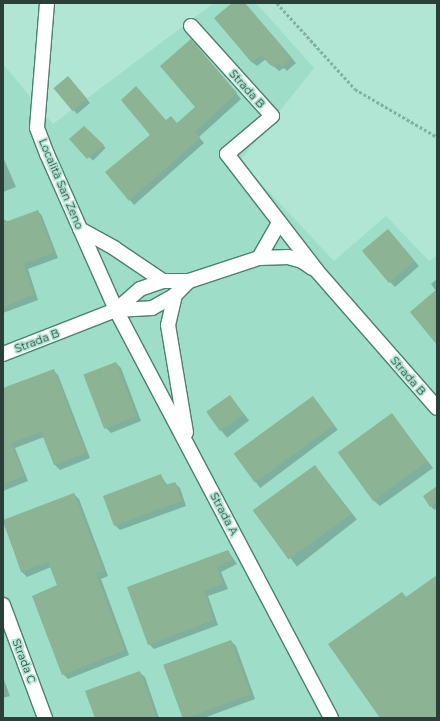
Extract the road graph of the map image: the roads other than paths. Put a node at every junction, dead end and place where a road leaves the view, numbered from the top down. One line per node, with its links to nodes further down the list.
1 (47, 3): 4 (street, Località San Zeno)
2 (191, 26): 3 (street, Strada B)
3 (278, 223): 5 (street); 6 (street, Strada B)
4 (80, 229): 7 (street); 10 (street, Località San Zeno)
5 (259, 258): 6 (street, Strada B); 8 (street, Strada B)
6 (317, 271): 12 (street, Strada B)
7 (163, 281): 8 (street, Strada B); 10 (street, Strada B)
8 (189, 281): 9 (street, Strada B)
9 (175, 296): 10 (street, Strada B); 13 (street, Strada B)
10 (116, 310): 11 (street, Strada B); 13 (street, Strada A)
11 (3, 354)
12 (437, 408)
13 (189, 448): 16 (street, Strada A)
14 (3, 605): 15 (street, Strada C)
15 (45, 718)
16 (331, 718)

